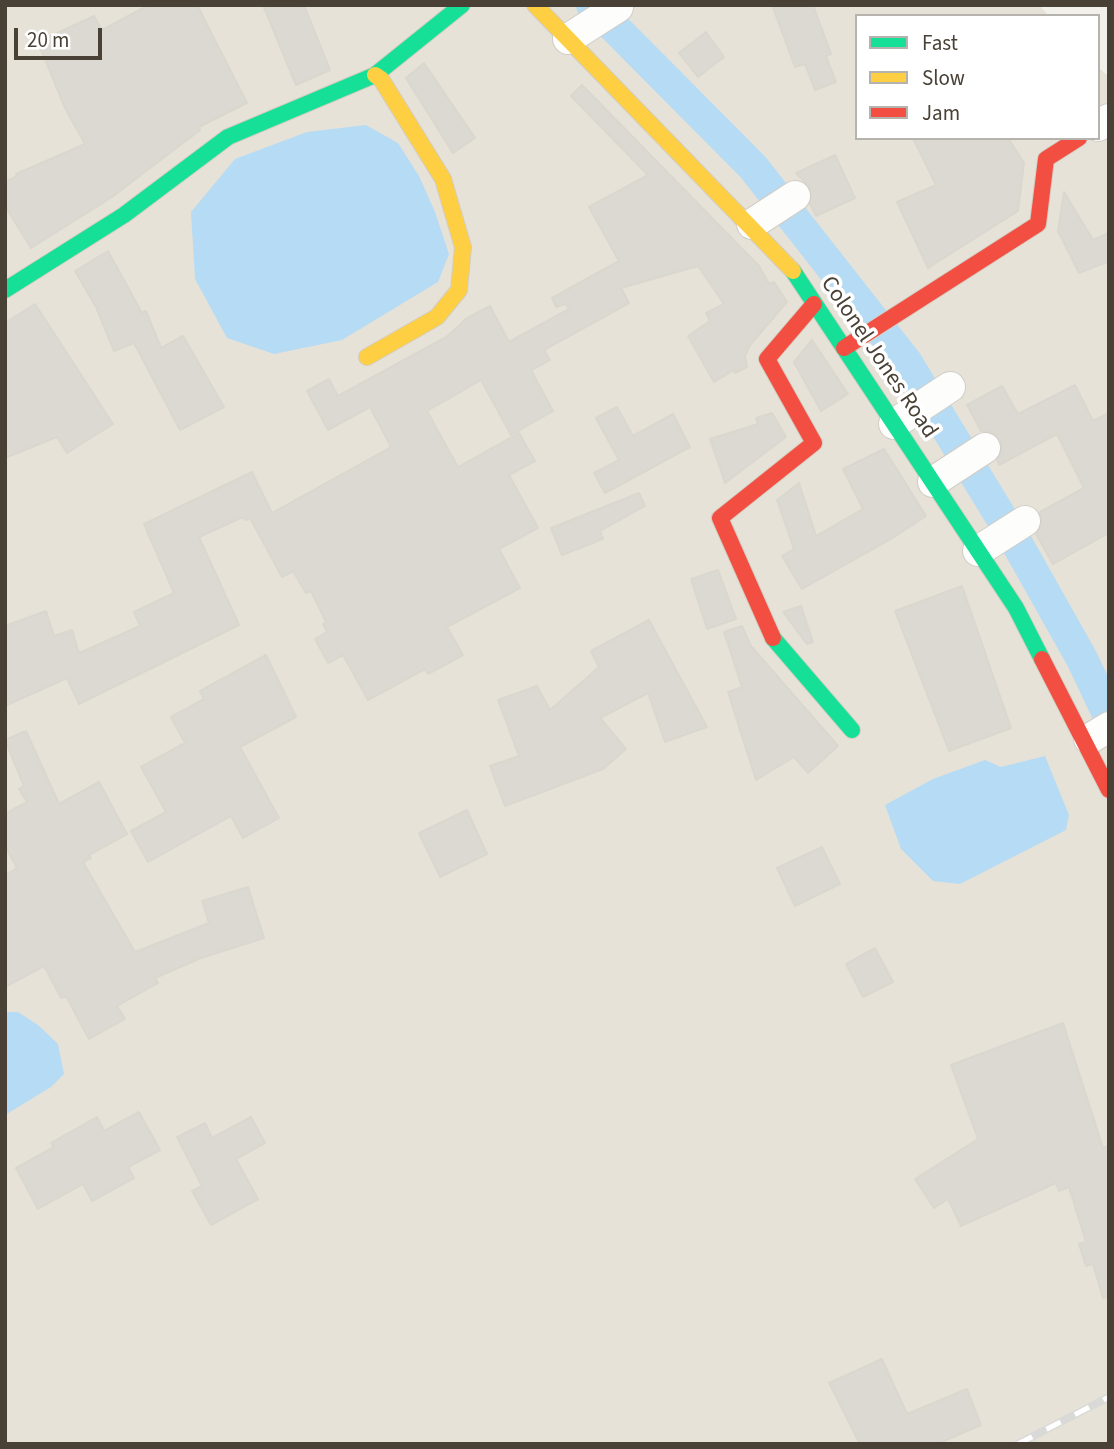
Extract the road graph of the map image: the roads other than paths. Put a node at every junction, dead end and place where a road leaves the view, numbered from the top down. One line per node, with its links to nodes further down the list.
1 (462, 5): 5 (street)
2 (535, 5): 4 (street, Colonel Jones Road)
3 (618, 8): 4 (street)
4 (571, 37): 8 (street, Colonel Jones Road)
5 (374, 75): 9 (street); 12 (street)
6 (1076, 140): 11 (street)
7 (795, 196): 8 (street)
8 (751, 224): 10 (street, Colonel Jones Road)
9 (5, 290)
10 (814, 303): 11 (street, Colonel Jones Road); 19 (street)
11 (849, 344): 14 (street, Colonel Jones Road)
12 (367, 357)
13 (950, 387): 14 (street)
14 (900, 419): 16 (street, Colonel Jones Road)
15 (985, 448): 16 (street)
16 (937, 478): 18 (street, Colonel Jones Road)
17 (1025, 521): 18 (street)
18 (981, 549): 20 (street, Colonel Jones Road)
19 (852, 730)
20 (1094, 736): 21 (street, Colonel Jones Road)
21 (1109, 790)

